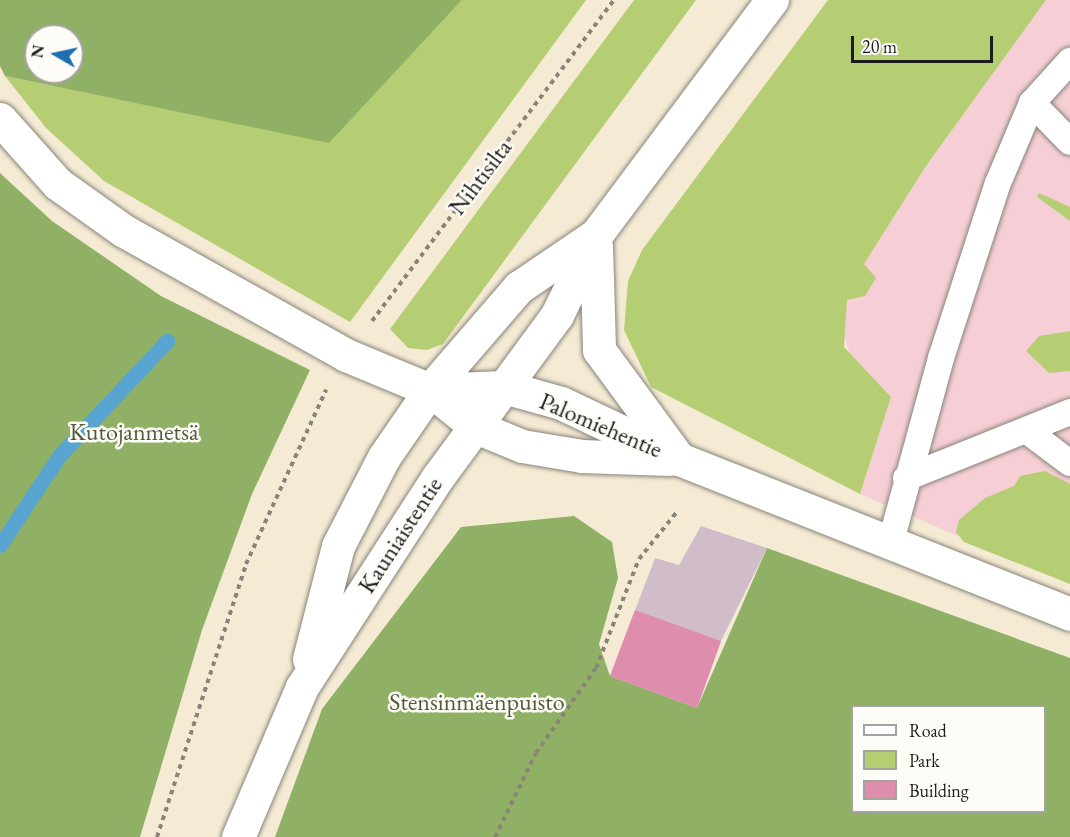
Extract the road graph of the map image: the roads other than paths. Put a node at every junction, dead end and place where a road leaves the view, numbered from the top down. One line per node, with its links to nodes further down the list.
1 (772, 0): 6 (main road)
2 (1070, 61): 3 (lane)
3 (1032, 103): 5 (lane); 14 (lane)
4 (0, 119): 8 (main road)
5 (1070, 142)
6 (596, 235): 7 (main road); 8 (main road); 12 (main road)
7 (504, 387): 8 (main road, Palomiehentie); 10 (main road, Kauniaistentie); 12 (main road, Palomiehentie)
8 (430, 390): 10 (main road, Palomiehentie); 17 (main road, Kauniaistentie)
9 (1070, 412): 11 (lane)
10 (476, 427): 12 (main road, Palomiehentie); 17 (main road, Kauniaistentie)
11 (1026, 430): 13 (lane); 14 (lane)
12 (679, 459): 15 (main road, Palomiehentie)
13 (1070, 463)
14 (906, 478): 15 (lane)
15 (891, 542): 16 (main road, Palomiehentie)
16 (1070, 614)
17 (302, 687): 18 (main road, Kauniaistentie)
18 (238, 837)

